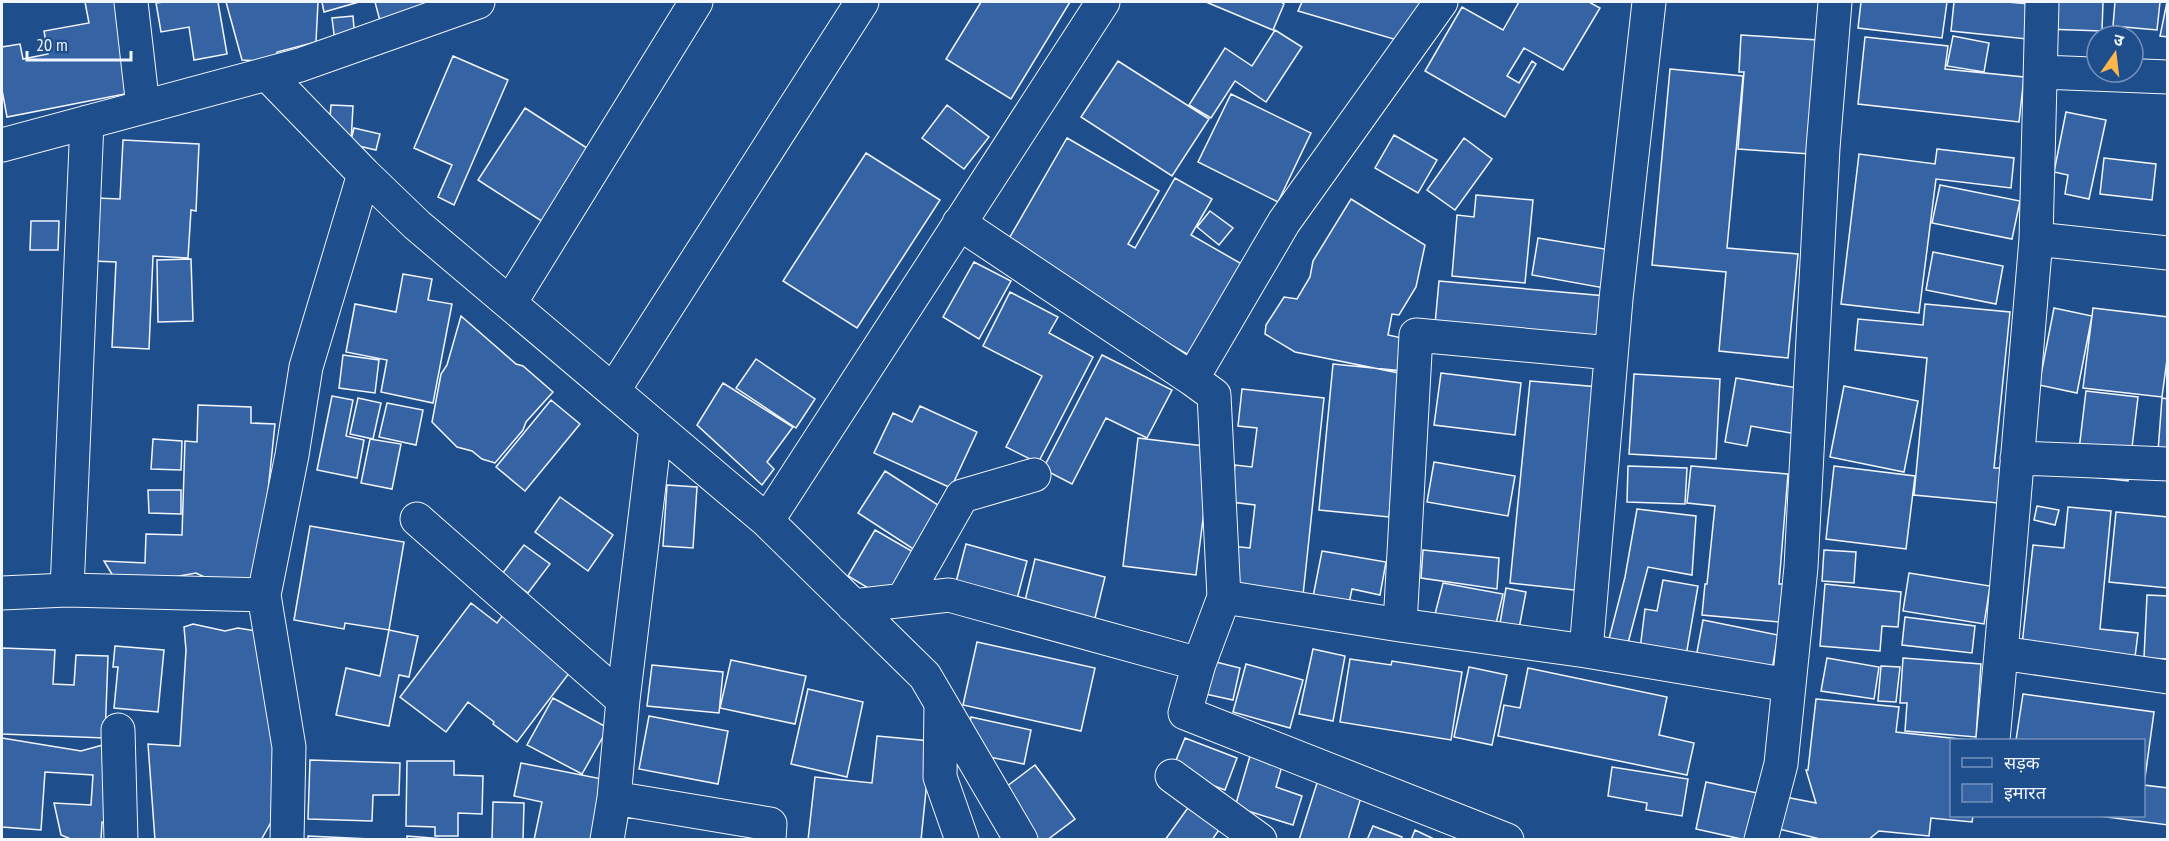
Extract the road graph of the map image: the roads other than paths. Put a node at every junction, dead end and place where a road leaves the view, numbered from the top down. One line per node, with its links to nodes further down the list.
1 (131, 2): 13 (street)
2 (478, 2): 11 (street)
3 (696, 2): 20 (street)
4 (862, 2): 23 (street)
5 (1103, 2): 17 (street)
6 (1441, 2): 22 (street)
7 (1649, 2): 21 (street)
8 (1835, 2): 41 (street)
9 (2042, 2): 10 (street)
10 (2040, 72): 12 (street); 18 (street)
11 (267, 74): 13 (street); 16 (street)
12 (2168, 78)
13 (143, 107): 14 (street)
14 (87, 122): 15 (street); 30 (street)
15 (2, 145)
16 (364, 174): 20 (street); 32 (street)
17 (959, 223): 22 (street); 29 (street)
18 (2036, 239): 19 (street); 25 (street)
19 (2168, 253)
20 (510, 303): 23 (street)
21 (1611, 353): 36 (street); 37 (street)
22 (1192, 379): 33 (street)
23 (613, 391): 24 (street)
24 (656, 427): 29 (street); 42 (street)
25 (2017, 458): 26 (street); 38 (street)
26 (2168, 464)
27 (1034, 475): 34 (street)
28 (417, 519): 42 (street)
29 (767, 521): 35 (street)
30 (68, 590): 31 (street); 32 (street)
31 (2, 593)
32 (264, 595): 49 (street)
33 (1224, 597): 36 (street); 39 (street)
34 (903, 600): 35 (street); 39 (street)
35 (853, 606): 43 (street)
36 (1400, 626): 37 (street)
37 (1586, 651): 41 (street)
38 (2001, 653): 40 (street); 45 (street)
39 (1199, 664): 55 (street)
40 (2168, 677)
41 (1789, 685): 56 (street)
42 (623, 700): 47 (street)
43 (941, 704): 52 (street); 53 (street)
44 (118, 730): 48 (street)
45 (1993, 739)
46 (1172, 776): 54 (street)
47 (614, 798): 50 (street); 51 (street)
48 (121, 840)
49 (287, 840)
50 (607, 840)
51 (768, 840)
52 (962, 840)
53 (1022, 840)
54 (1260, 840)
55 (1507, 840)
56 (1761, 840)

